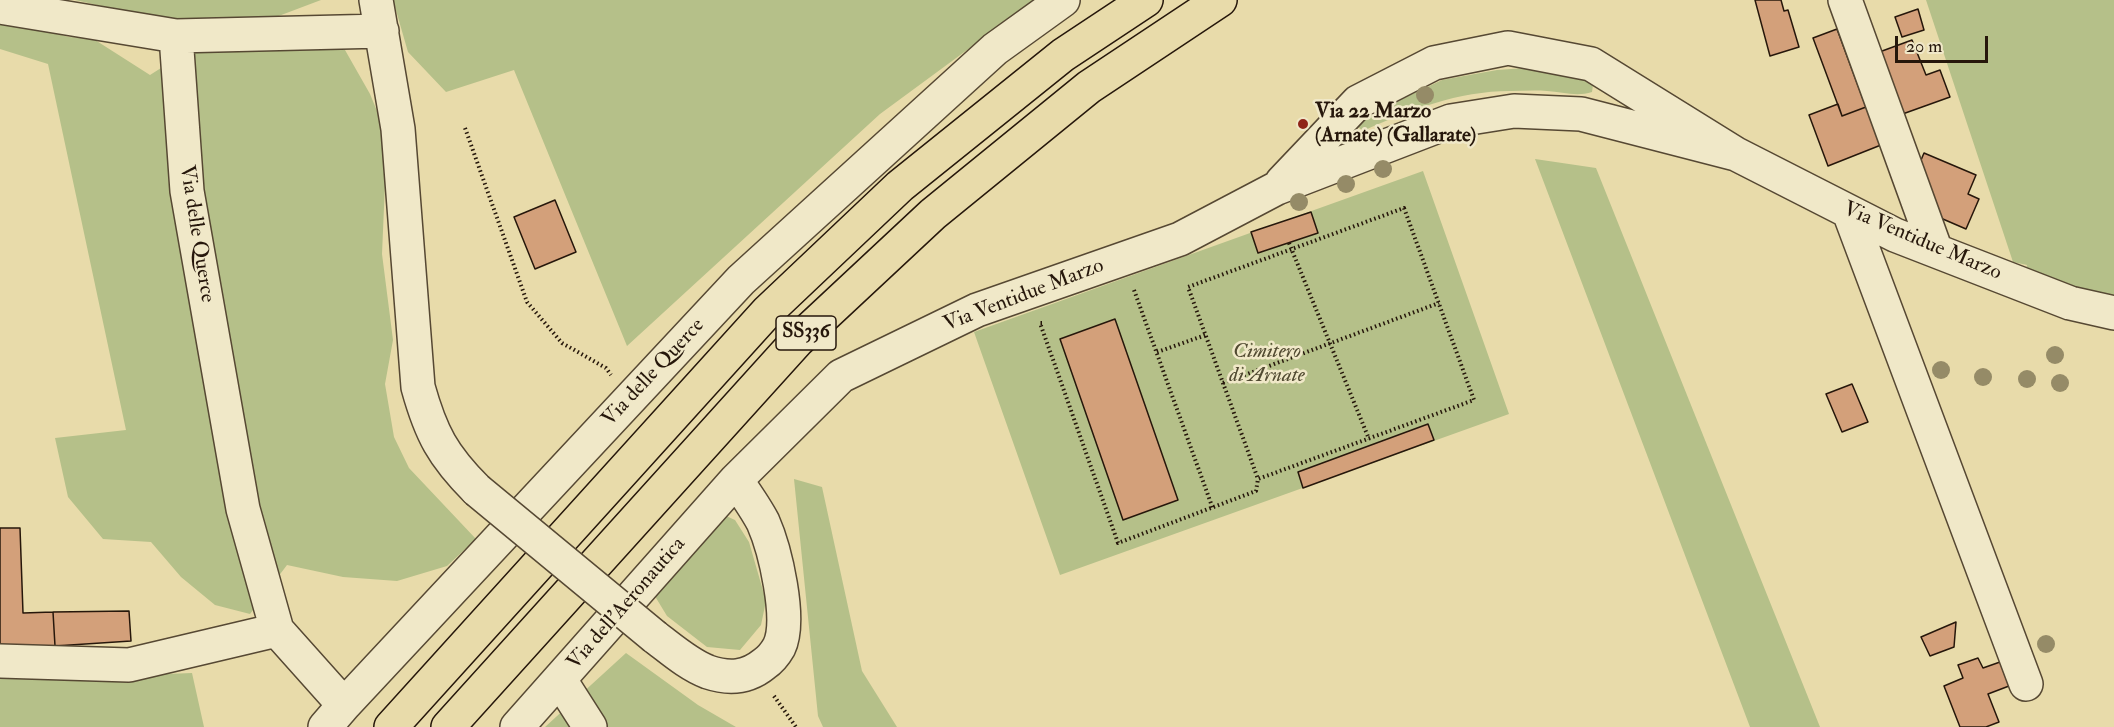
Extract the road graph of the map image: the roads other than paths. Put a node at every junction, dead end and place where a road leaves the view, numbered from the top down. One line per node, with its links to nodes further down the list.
1 (1064, 0): 18 (street, Via delle Querce)
2 (1146, 0): 19 (highway, SS336)
3 (1220, 0): 20 (highway, SS336)
4 (1845, 0): 11 (street)
5 (0, 7): 7 (street)
6 (379, 16): 7 (street); 13 (street, bridge)
7 (176, 36): 14 (street, Via delle Querce)
8 (1736, 154): 9 (street, Via Ventidue Marzo); 9 (street, Via Ventidue Marzo); 10 (street, Via Ventidue Marzo)
9 (1277, 188): 13 (street, Via Ventidue Marzo)
10 (1849, 212): 11 (street, Via Ventidue Marzo); 17 (street)
11 (1935, 251): 12 (street, Via Ventidue Marzo)
12 (2114, 313)
13 (736, 480): 16 (street, Via dell'Aeronautica)
14 (277, 630): 15 (street); 18 (street, Via delle Querce)
15 (0, 661)
16 (560, 680): 21 (street, Via dell'Aeronautica); 22 (street)
17 (2026, 684)
18 (334, 716)
19 (391, 727)
20 (448, 727)
21 (517, 727)
22 (590, 727)

